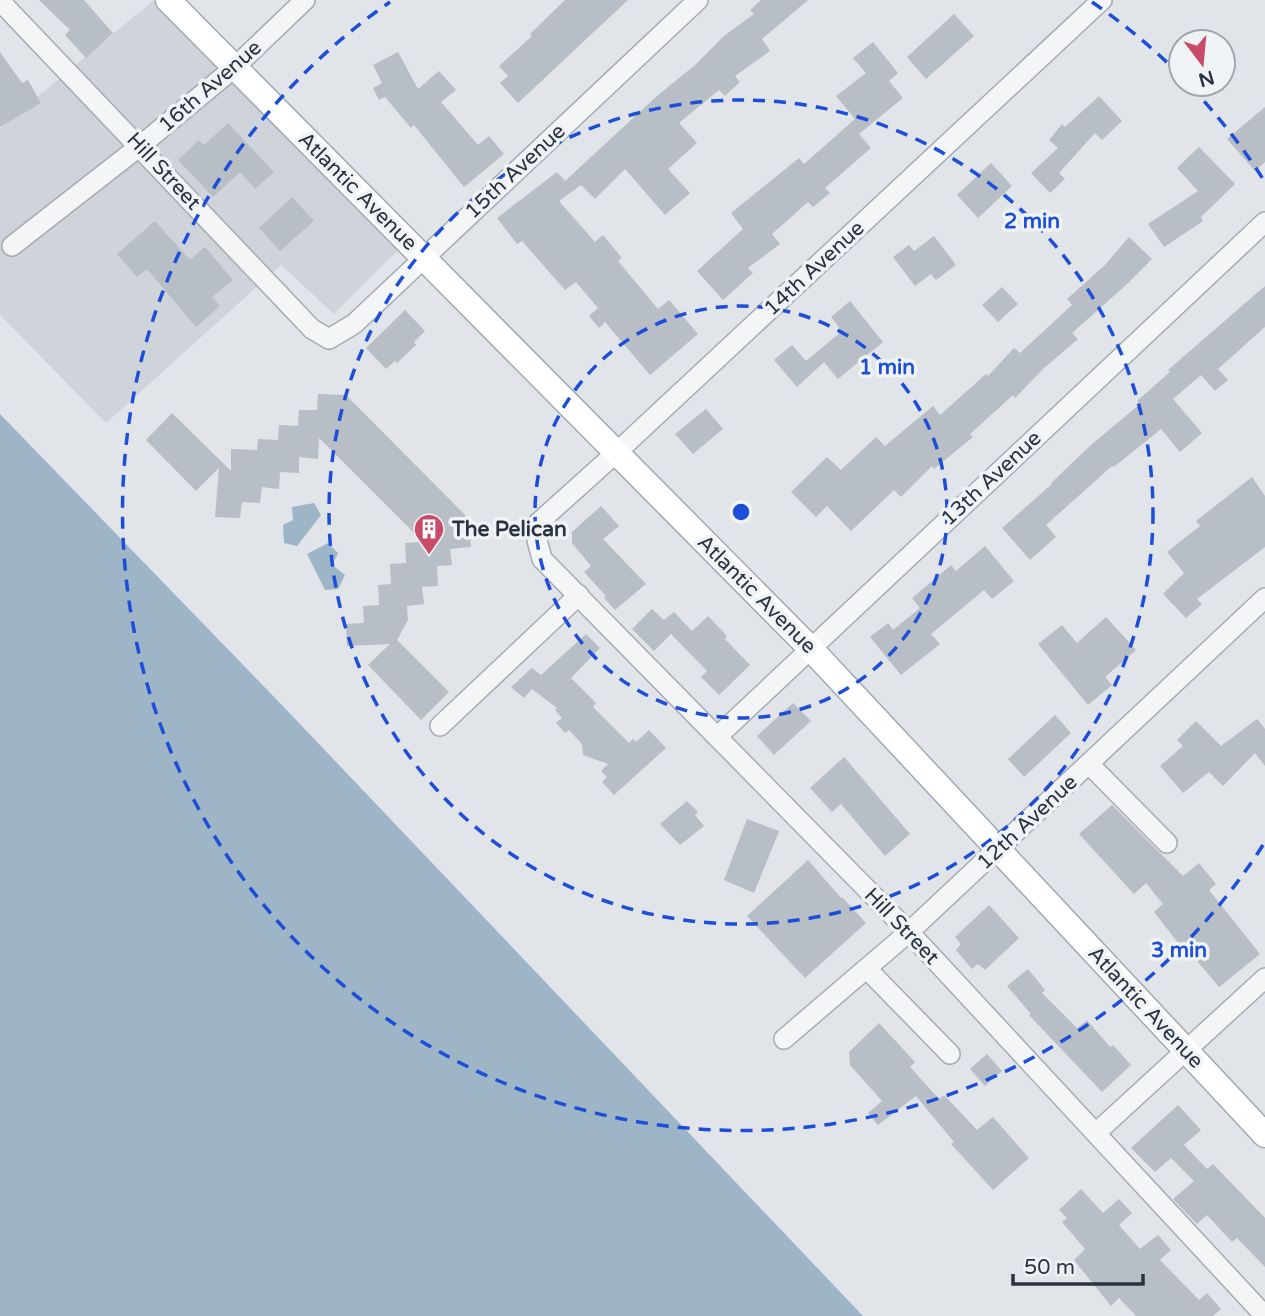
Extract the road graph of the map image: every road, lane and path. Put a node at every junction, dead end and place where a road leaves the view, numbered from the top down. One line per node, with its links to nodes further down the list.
1 (168, 0): 6 (main road, Atlantic Avenue)
2 (305, 0): 6 (street, 16th Avenue)
3 (698, 0): 10 (street, 15th Avenue)
4 (1102, 0): 12 (street, 14th Avenue)
5 (0, 1): 7 (street, Hill Street)
6 (235, 67): 7 (street, 16th Avenue); 10 (main road, Atlantic Avenue)
7 (140, 146): 9 (street, 16th Avenue); 11 (street, Hill Street)
8 (1265, 222): 16 (street, 13th Avenue)
9 (12, 246)
10 (423, 257): 11 (street, 15th Avenue); 12 (main road, Atlantic Avenue)
11 (329, 339)
12 (617, 452): 13 (street, 14th Avenue); 16 (main road, Atlantic Avenue)
13 (537, 540): 14 (street, Hill Street)
14 (579, 596): 17 (street); 18 (street, Hill Street)
15 (1265, 598): 19 (street, 12th Avenue)
16 (810, 648): 18 (street, 13th Avenue); 21 (main road, Atlantic Avenue)
17 (440, 726)
18 (718, 736): 22 (street, Hill Street)
19 (1089, 764): 20 (street); 21 (street, 12th Avenue)
20 (1167, 843)
21 (998, 849): 22 (street, 12th Avenue); 26 (main road, Atlantic Avenue)
22 (909, 932): 23 (street, 12th Avenue); 28 (street, Hill Street)
23 (867, 969): 25 (street, 12th Avenue); 27 (street)
24 (1265, 978): 26 (street)
25 (784, 1039)
26 (1187, 1051): 28 (street); 29 (main road, Atlantic Avenue)
27 (950, 1054)
28 (1097, 1132): 30 (street, Hill Street)
29 (1265, 1135)
30 (1265, 1316)

